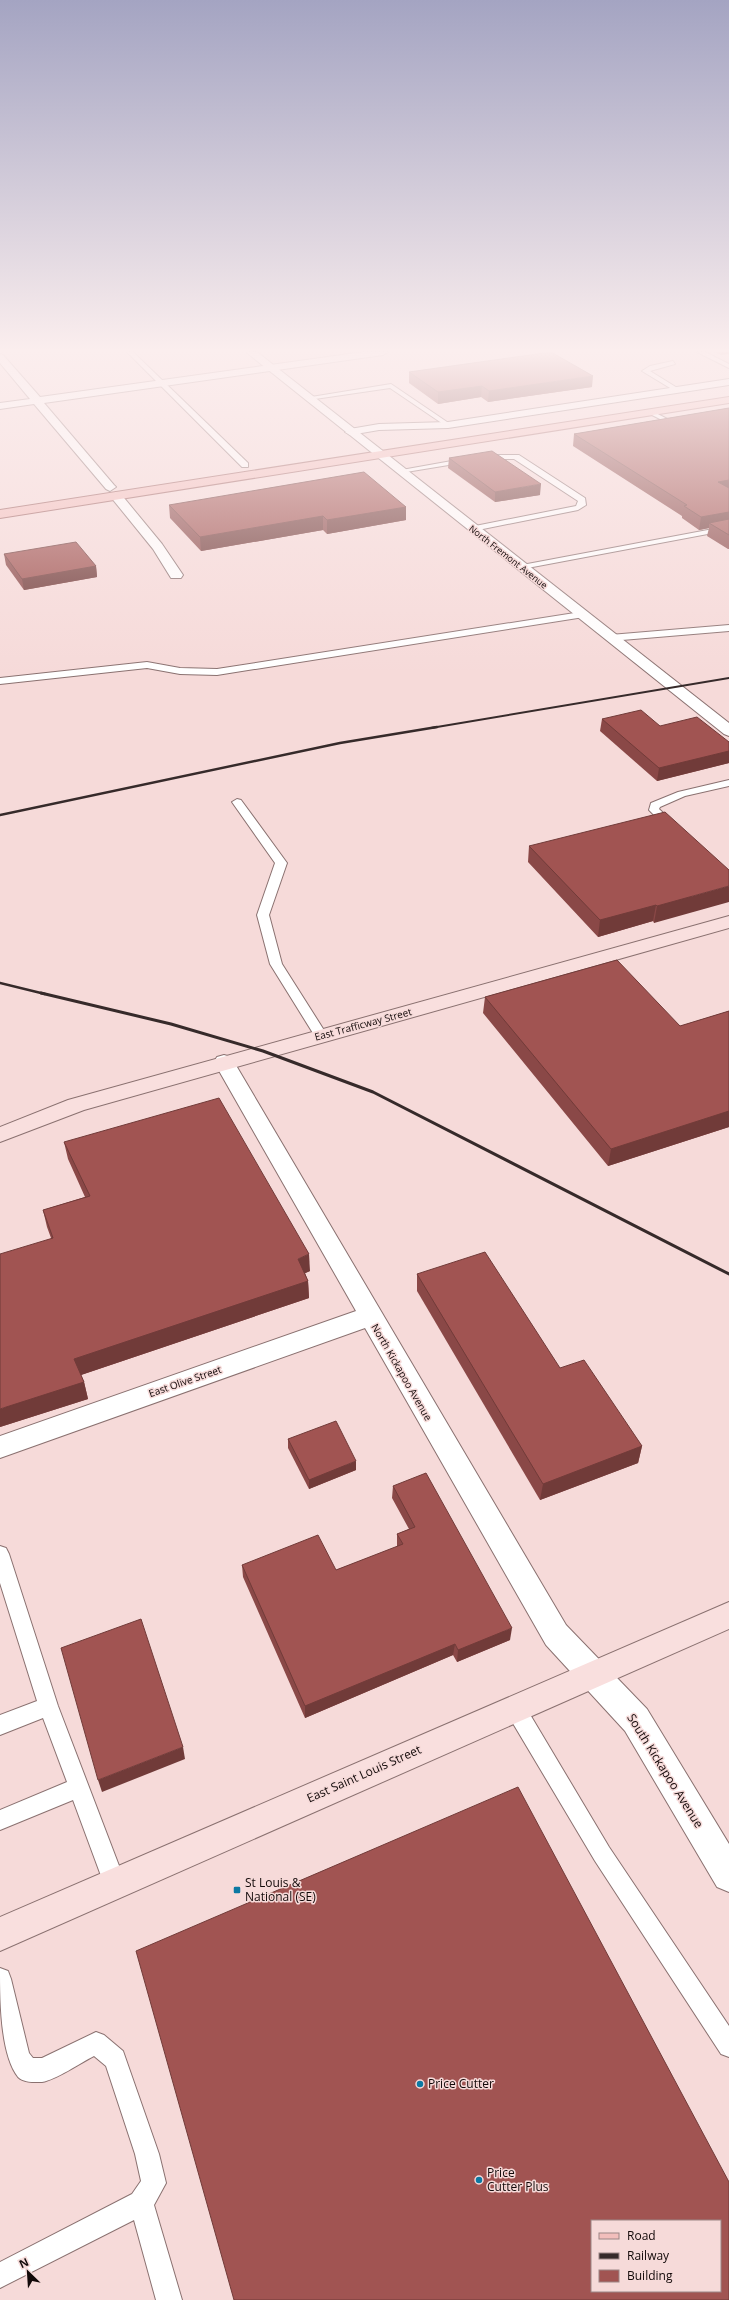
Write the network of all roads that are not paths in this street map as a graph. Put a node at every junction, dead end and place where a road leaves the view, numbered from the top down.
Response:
1 (87, 459) edge
2 (239, 459) edge
3 (293, 459) edge
4 (314, 459) edge
5 (385, 459) edge
6 (471, 459) edge
7 (520, 459) edge
8 (245, 465) junction
9 (400, 471) junction
10 (113, 491) junction
11 (0, 504) edge
12 (0, 514) edge
13 (729, 528) edge
14 (473, 530) junction
15 (522, 568) junction
16 (176, 575) dead end
17 (581, 615) junction
18 (729, 628) edge
19 (610, 638) junction
20 (0, 681) edge
21 (729, 731) edge
22 (729, 783) edge
23 (237, 802) dead end
24 (681, 836) edge
25 (729, 922) edge
26 (321, 1035) junction
27 (224, 1062) junction
28 (0, 1135) edge
29 (370, 1316) junction
30 (0, 1447) edge
31 (0, 1554) edge
32 (729, 1615) edge
33 (593, 1673) junction
34 (48, 1706) junction
35 (515, 1708) junction
36 (0, 1725) edge
37 (77, 1788) junction
38 (0, 1820) edge
39 (729, 1875) edge
40 (114, 1884) junction
41 (0, 1934) edge
42 (0, 1979) edge
43 (729, 2046) edge
44 (142, 2202) junction
45 (0, 2275) edge
46 (169, 2300) edge

1 - 10 street
2 - 8 lane
3 - 8 main road
4 - 10 main road
5 - 9 street, North Fremont Avenue
6 - 9 lane
7 - 14 lane
8 - 10 main road
9 - 14 street, North Fremont Avenue
10 - 11 main road
10 - 12 main road
10 - 16 street
13 - 15 lane
14 - 15 street, North Fremont Avenue
15 - 17 street, North Fremont Avenue
17 - 19 street, North Fremont Avenue
17 - 20 lane
18 - 19 lane
19 - 21 street, North Fremont Avenue
22 - 24 lane
23 - 26 lane
25 - 26 main road, East Trafficway Street
26 - 27 main road, East Trafficway Street
27 - 28 main road, East Trafficway Street
27 - 29 street, North Kickapoo Avenue
29 - 30 street, East Olive Street
29 - 33 street, North Kickapoo Avenue
31 - 34 lane
32 - 33 main road, East Saint Louis Street
33 - 35 main road, East Saint Louis Street
33 - 39 street, South Kickapoo Avenue
34 - 36 lane
34 - 37 lane
35 - 40 main road, East Saint Louis Street
35 - 43 lane
37 - 38 lane
37 - 40 lane
40 - 41 main road, East Saint Louis Street
42 - 44 lane
44 - 45 lane
44 - 46 lane

